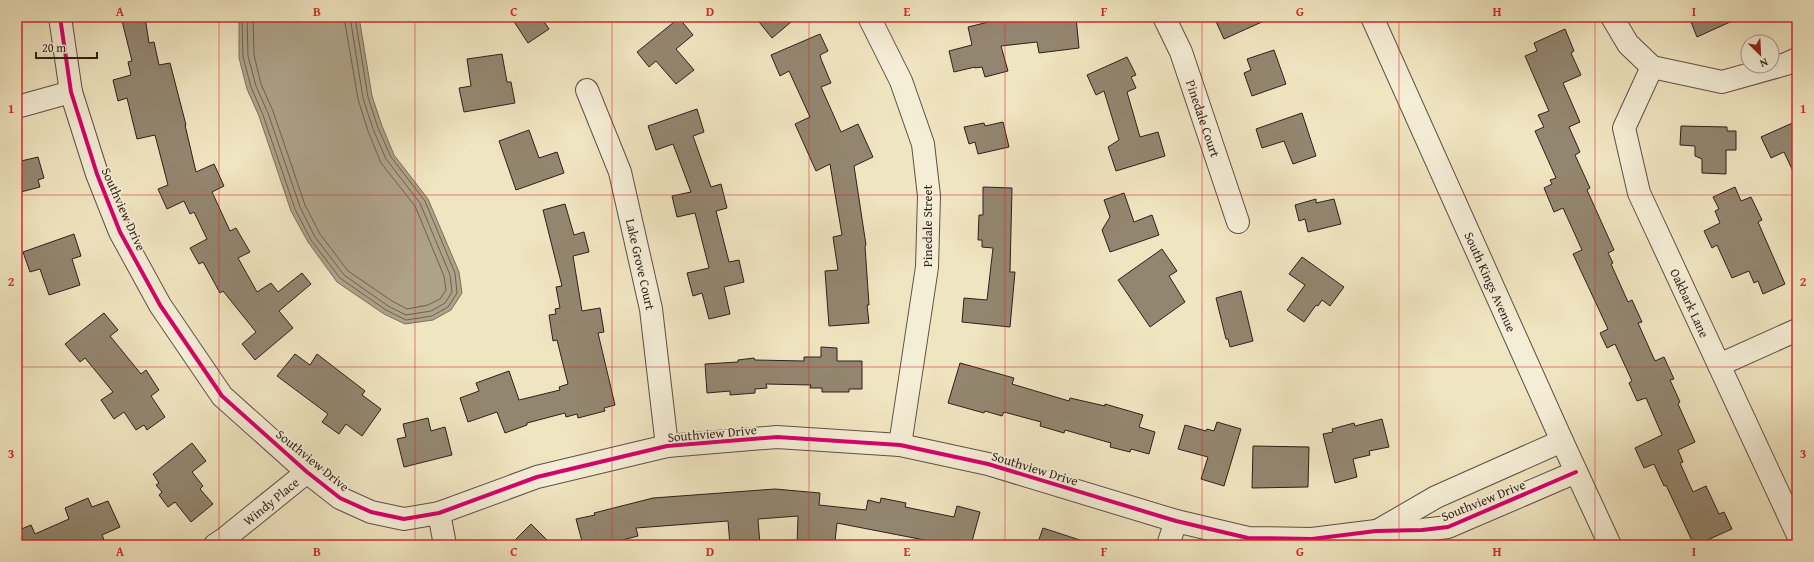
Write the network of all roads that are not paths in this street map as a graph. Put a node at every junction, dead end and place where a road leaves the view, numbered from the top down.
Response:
1 (60, 17) edge
2 (870, 17) edge
3 (1164, 17) edge
4 (1372, 17) edge
5 (1612, 17) edge
6 (1797, 59) edge
7 (1652, 67) junction
8 (587, 90) dead end
9 (71, 92) junction
10 (17, 107) edge
11 (1238, 222) dead end
12 (1797, 330) edge
13 (1719, 365) junction
14 (1562, 440) junction
15 (900, 445) junction
16 (667, 446) junction
17 (307, 472) junction
18 (1576, 472) junction
19 (439, 513) junction
20 (1176, 521) junction
21 (1376, 532) junction
22 (1797, 533) edge
23 (215, 545) edge
24 (445, 545) edge
25 (1168, 545) edge
26 (1610, 545) edge

1 - 9 street, Southview Drive
2 - 15 street, Pinedale Street
3 - 11 street, Pinedale Court
4 - 14 street, South Kings Avenue
5 - 7 street
6 - 7 street
7 - 13 street, Oakbark Lane
8 - 16 street, Lake Grove Court
9 - 10 street
9 - 17 street, Southview Drive
12 - 13 street
13 - 22 street, Oakbark Lane
14 - 18 street, South Kings Avenue
14 - 21 street, Southview Drive
15 - 16 street, Southview Drive
15 - 20 street, Southview Drive
16 - 19 street, Southview Drive
17 - 19 street, Southview Drive
17 - 23 street, Windy Place
18 - 21 street, Southview Drive
18 - 26 street, South Kings Avenue
19 - 24 street
20 - 21 street, Southview Drive
20 - 25 street

